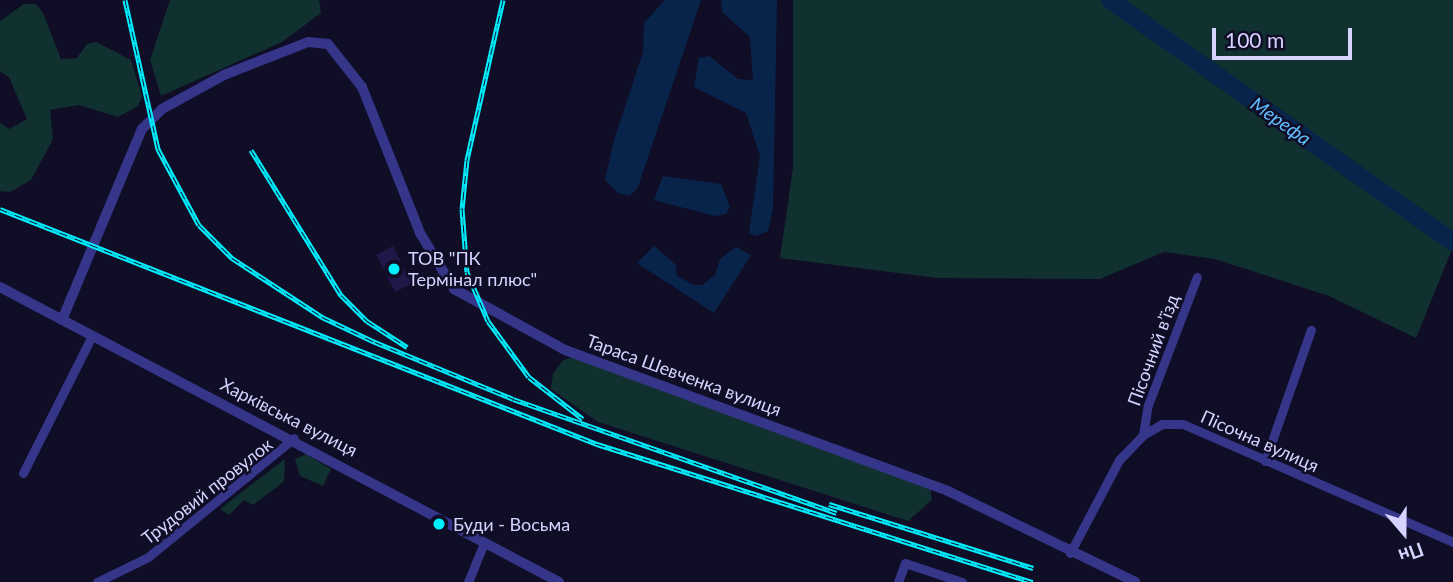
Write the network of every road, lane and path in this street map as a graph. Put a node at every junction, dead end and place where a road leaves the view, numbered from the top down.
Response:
1 (1197, 277) dead end
2 (0, 287) edge
3 (62, 320) junction
4 (1311, 330) dead end
5 (92, 336) junction
6 (1143, 435) junction
7 (294, 438) junction
8 (1265, 461) junction
9 (23, 473) dead end
10 (1453, 542) edge
11 (484, 543) junction
12 (1070, 553) junction
13 (97, 582) edge
14 (468, 582) edge
15 (559, 582) edge
16 (898, 582) edge
17 (962, 582) edge
18 (1135, 582) edge

1 - 6 street, Пісочний в’їзд
2 - 3 street, Харківська вулиця
3 - 5 street, Харківська вулиця
3 - 12 street, Тараса Шевченка вулиця
4 - 8 street
5 - 7 street, Харківська вулиця
5 - 9 street
6 - 8 street, Пісочна вулиця
6 - 12 street, Пісочна вулиця
7 - 11 street, Харківська вулиця
7 - 13 street, Трудовий провулок
8 - 10 street, Пісочна вулиця
11 - 14 street
11 - 15 street, Харківська вулиця
12 - 18 street, Тараса Шевченка вулиця
16 - 17 street

